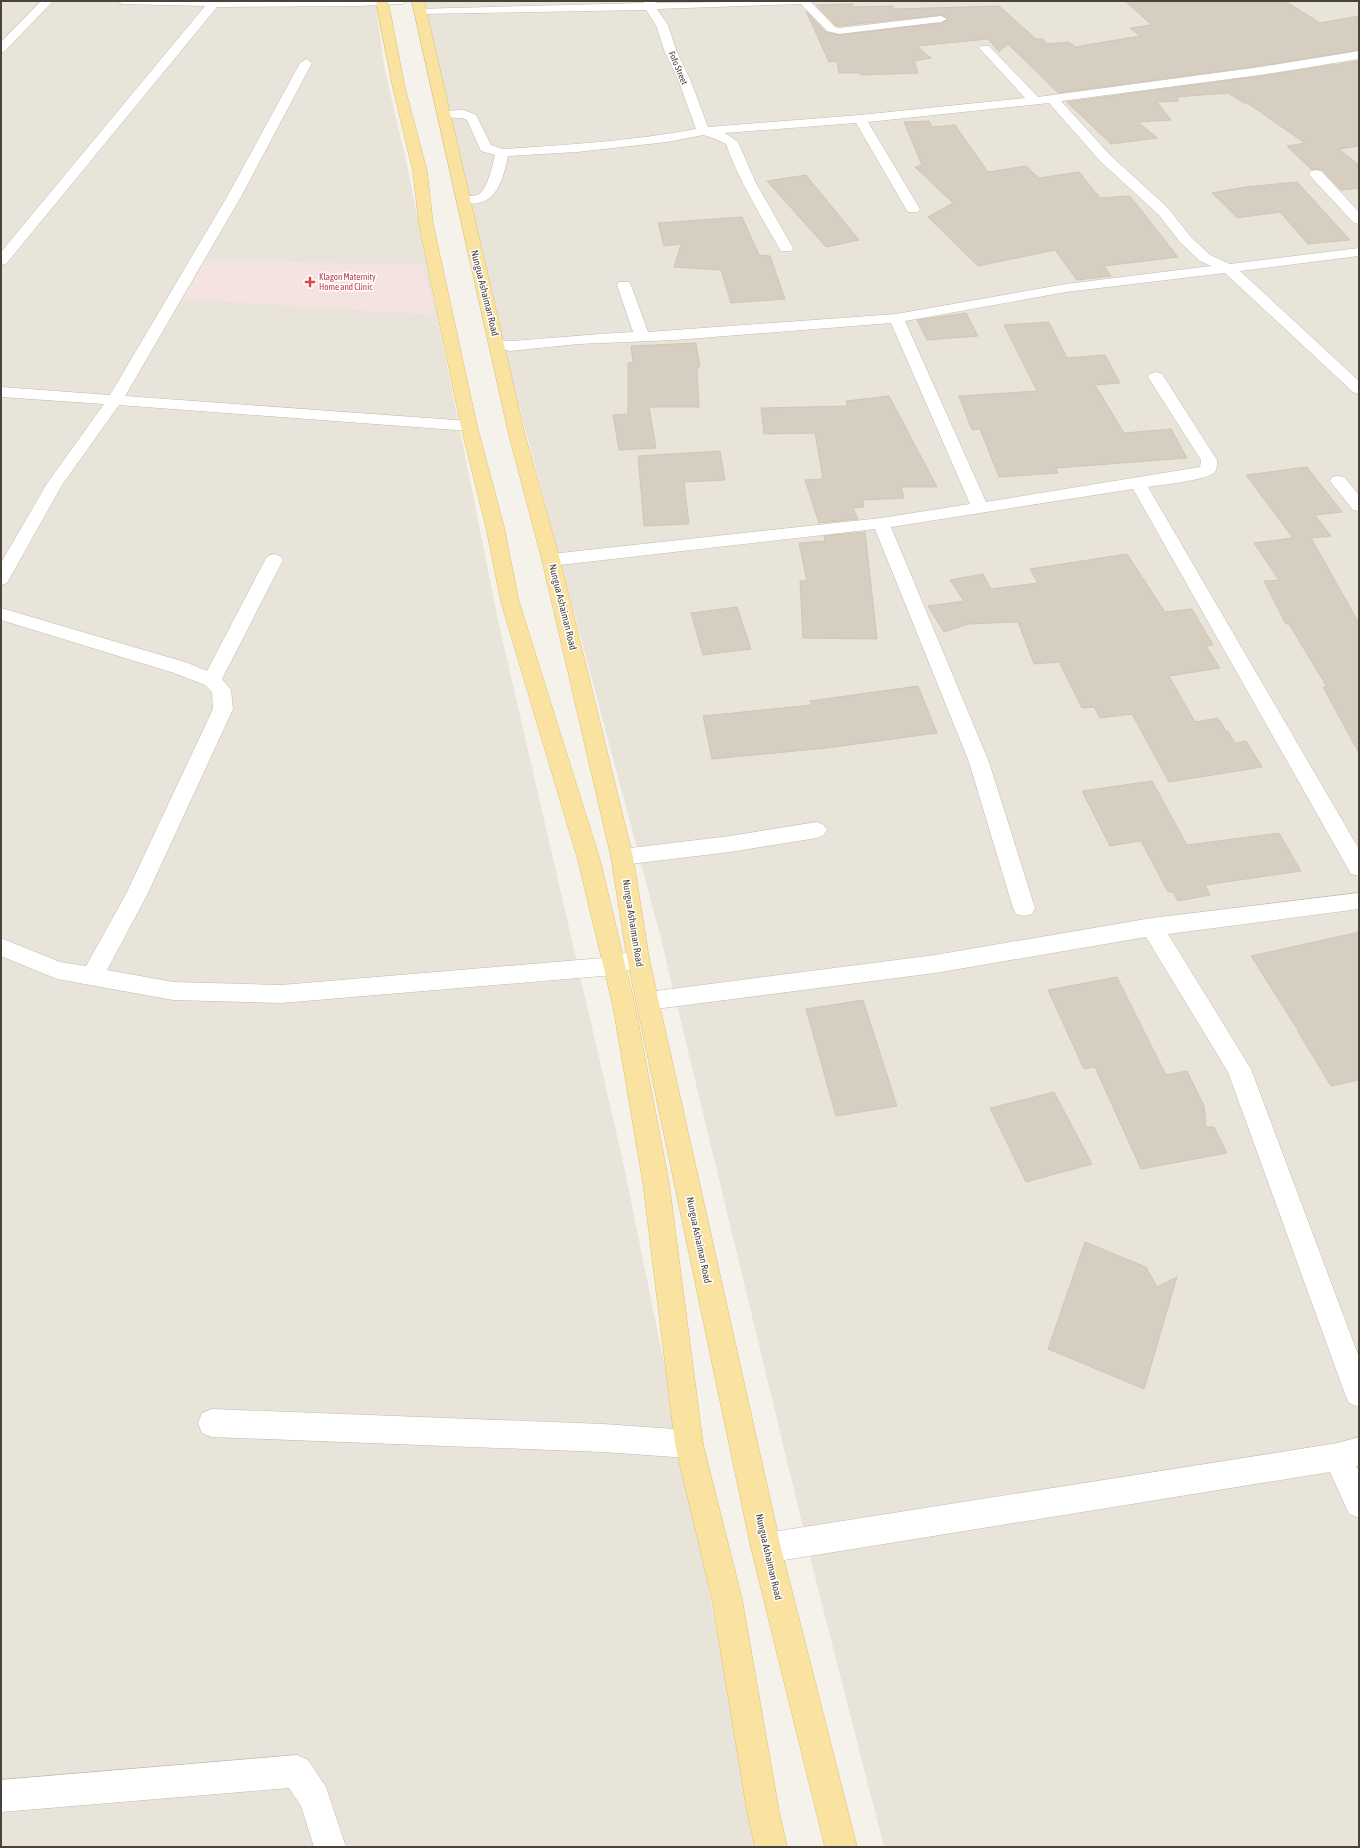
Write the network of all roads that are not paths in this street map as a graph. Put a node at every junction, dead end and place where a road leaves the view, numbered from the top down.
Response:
1 (47, 1) edge
2 (122, 1) edge
3 (801, 1) edge
4 (804, 1) edge
5 (241, 2) edge
6 (757, 2) edge
7 (214, 3) junction
8 (401, 3) edge
9 (650, 4) edge
10 (941, 19) dead end
11 (985, 48) dead end
12 (1, 49) edge
13 (1359, 55) edge
14 (306, 63) dead end
15 (1052, 99) junction
16 (1034, 100) junction
17 (444, 114) junction
18 (860, 119) junction
19 (702, 132) junction
20 (502, 153) junction
21 (1316, 174) dead end
22 (463, 199) junction
23 (913, 209) dead end
24 (1359, 220) edge
25 (786, 248) dead end
26 (1359, 252) edge
27 (1, 261) edge
28 (1228, 268) junction
29 (624, 285) dead end
30 (896, 318) junction
31 (642, 336) junction
32 (497, 343) junction
33 (1156, 377) dead end
34 (1359, 389) edge
35 (1, 392) edge
36 (114, 401) junction
37 (469, 426) junction
38 (1338, 481) dead end
39 (1138, 483) junction
40 (1359, 506) edge
41 (980, 508) junction
42 (881, 523) junction
43 (274, 560) dead end
44 (552, 560) junction
45 (1, 579) edge
46 (1, 614) edge
47 (212, 680) junction
48 (817, 830) dead end
49 (622, 857) junction
50 (1359, 868) edge
51 (1359, 901) edge
52 (1024, 908) dead end
53 (1152, 927) junction
54 (1, 947) edge
55 (638, 958) junction
56 (614, 966) junction
57 (92, 976) junction
58 (648, 1001) junction
59 (1359, 1394) edge
60 (212, 1423) dead end
61 (689, 1444) junction
62 (1348, 1454) edge
63 (1359, 1504) edge
64 (766, 1548) junction
65 (1, 1796) edge
66 (330, 1847) edge
67 (771, 1847) edge
68 (841, 1847) edge

1 - 12 street
2 - 7 street
3 - 6 street
4 - 10 street
5 - 7 street
5 - 8 street
6 - 9 street
7 - 27 street
8 - 9 street
8 - 17 main road, Nungua Ashaiman Road
8 - 37 main road
9 - 19 street, Fofo Street
11 - 16 street
13 - 15 street
14 - 36 street
15 - 16 street
15 - 28 street
16 - 18 street
17 - 20 street
17 - 22 main road, Nungua Ashaiman Road
18 - 19 street
18 - 23 street
19 - 20 street
19 - 25 street
20 - 22 street
21 - 24 street
22 - 32 main road, Nungua Ashaiman Road
26 - 28 street
28 - 30 street
28 - 34 street
29 - 31 street
30 - 31 street
30 - 41 street
31 - 32 street
32 - 44 main road, Nungua Ashaiman Road
33 - 39 street
35 - 36 street
36 - 37 street
36 - 45 street
37 - 56 main road
38 - 40 street
39 - 41 street
39 - 50 street
41 - 42 street
42 - 44 street
42 - 52 street
43 - 47 street
44 - 49 main road, Nungua Ashaiman Road
46 - 47 street
47 - 57 street
48 - 49 street
49 - 55 main road, Nungua Ashaiman Road
51 - 53 street
53 - 58 street
53 - 59 street
54 - 57 street
55 - 56 street
55 - 58 main road, Nungua Ashaiman Road
56 - 57 street
56 - 61 main road
58 - 64 main road, Nungua Ashaiman Road
60 - 61 street
61 - 67 main road
62 - 63 street
62 - 64 street
64 - 68 main road, Nungua Ashaiman Road
65 - 66 street

